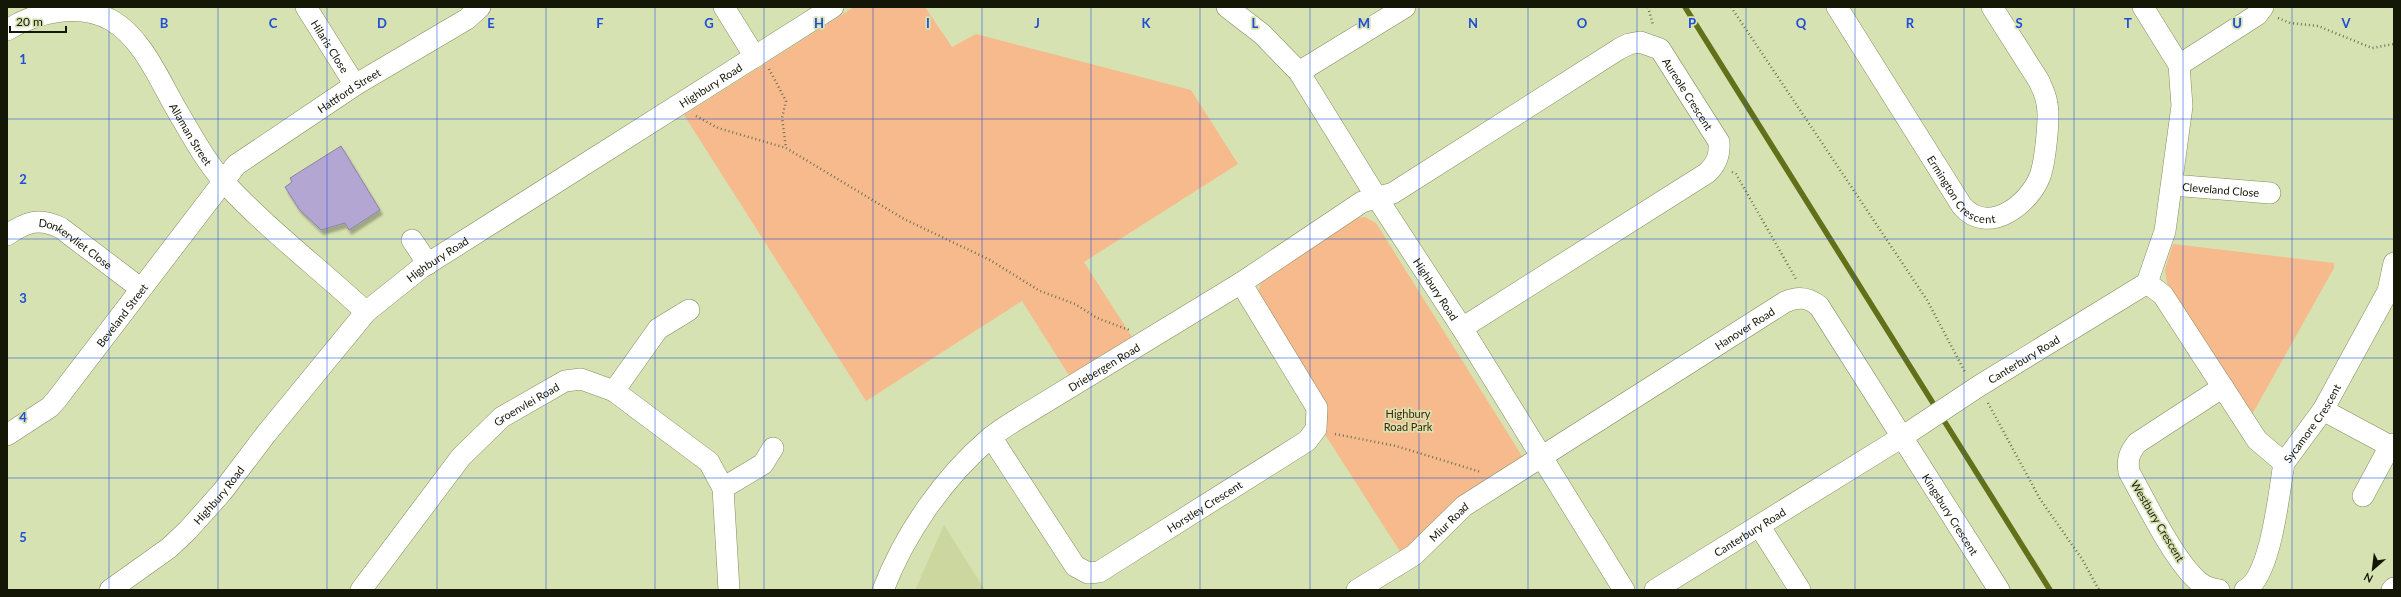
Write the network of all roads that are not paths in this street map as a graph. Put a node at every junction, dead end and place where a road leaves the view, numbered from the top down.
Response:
1 (306, 7) edge
2 (480, 7) edge
3 (724, 7) edge
4 (834, 7) edge
5 (1227, 7) edge
6 (1405, 7) edge
7 (1837, 7) edge
8 (1992, 7) edge
9 (2143, 7) edge
10 (91, 10) edge
11 (2260, 11) edge
12 (7, 30) edge
13 (758, 55) junction
14 (2179, 65) junction
15 (1299, 72) junction
16 (355, 85) junction
17 (223, 180) junction
18 (2172, 184) junction
19 (2270, 193) dead end
20 (1376, 198) junction
21 (7, 235) edge
22 (412, 240) dead end
23 (2394, 263) edge
24 (428, 264) junction
25 (1241, 283) junction
26 (2147, 284) junction
27 (140, 288) junction
28 (689, 310) dead end
29 (366, 312) junction
30 (1462, 328) junction
31 (2223, 387) junction
32 (614, 391) junction
33 (2323, 410) junction
34 (7, 435) edge
35 (991, 437) junction
36 (1902, 437) junction
37 (2392, 445) edge
38 (773, 448) dead end
39 (1541, 456) junction
40 (2284, 464) junction
41 (723, 488) junction
42 (2363, 496) dead end
43 (1760, 527) junction
44 (2394, 588) edge
45 (110, 590) edge
46 (361, 590) edge
47 (729, 590) edge
48 (883, 590) edge
49 (1358, 590) edge
50 (1624, 590) edge
51 (1655, 590) edge
52 (1800, 590) edge
53 (1999, 590) edge
54 (2219, 590) edge
55 (2245, 590) edge
56 (2392, 590) edge

1 - 16 street, Hilaris Close
2 - 16 street, Hattford Street
3 - 13 street
4 - 13 street, Highbury Road
5 - 15 street, Highbury Road
6 - 15 street
7 - 8 street, Ermington Crescent
9 - 14 street
10 - 12 street, Allaman Street
10 - 17 street, Allaman Street
11 - 14 street
13 - 24 street, Highbury Road
14 - 18 street
15 - 20 street, Highbury Road
16 - 17 street, Hattford Street
17 - 27 street, Beveland Street
17 - 29 street, Allaman Street
18 - 19 street, Cleveland Close
18 - 26 street
20 - 25 street, Driebergen Road
20 - 30 street, Highbury Road
20 - 30 street, Aureole Crescent
21 - 27 street, Donkervliet Close
22 - 24 street
23 - 33 street, Sycamore Crescent
24 - 29 street, Highbury Road
25 - 35 street, Driebergen Road
25 - 35 street, Horstley Crescent
26 - 31 street, Sycamore Crescent
26 - 36 street, Canterbury Road
27 - 34 street, Beveland Street
28 - 32 street
29 - 45 street, Highbury Road
30 - 39 street, Highbury Road
31 - 40 street, Sycamore Crescent
31 - 54 street, Westbury Crescent
32 - 41 street, Groenvlei Road
32 - 46 street, Groenvlei Road
33 - 37 street
33 - 40 street, Sycamore Crescent
35 - 48 street, Driebergen Road
36 - 39 street, Hanover Road
36 - 43 street, Canterbury Road
36 - 53 street, Kingsbury Crescent
37 - 42 street
38 - 41 street
39 - 49 street, Miur Road
39 - 50 street, Highbury Road
40 - 55 street
41 - 47 street, Groenvlei Road
43 - 51 street, Canterbury Road
43 - 52 street
44 - 56 street

